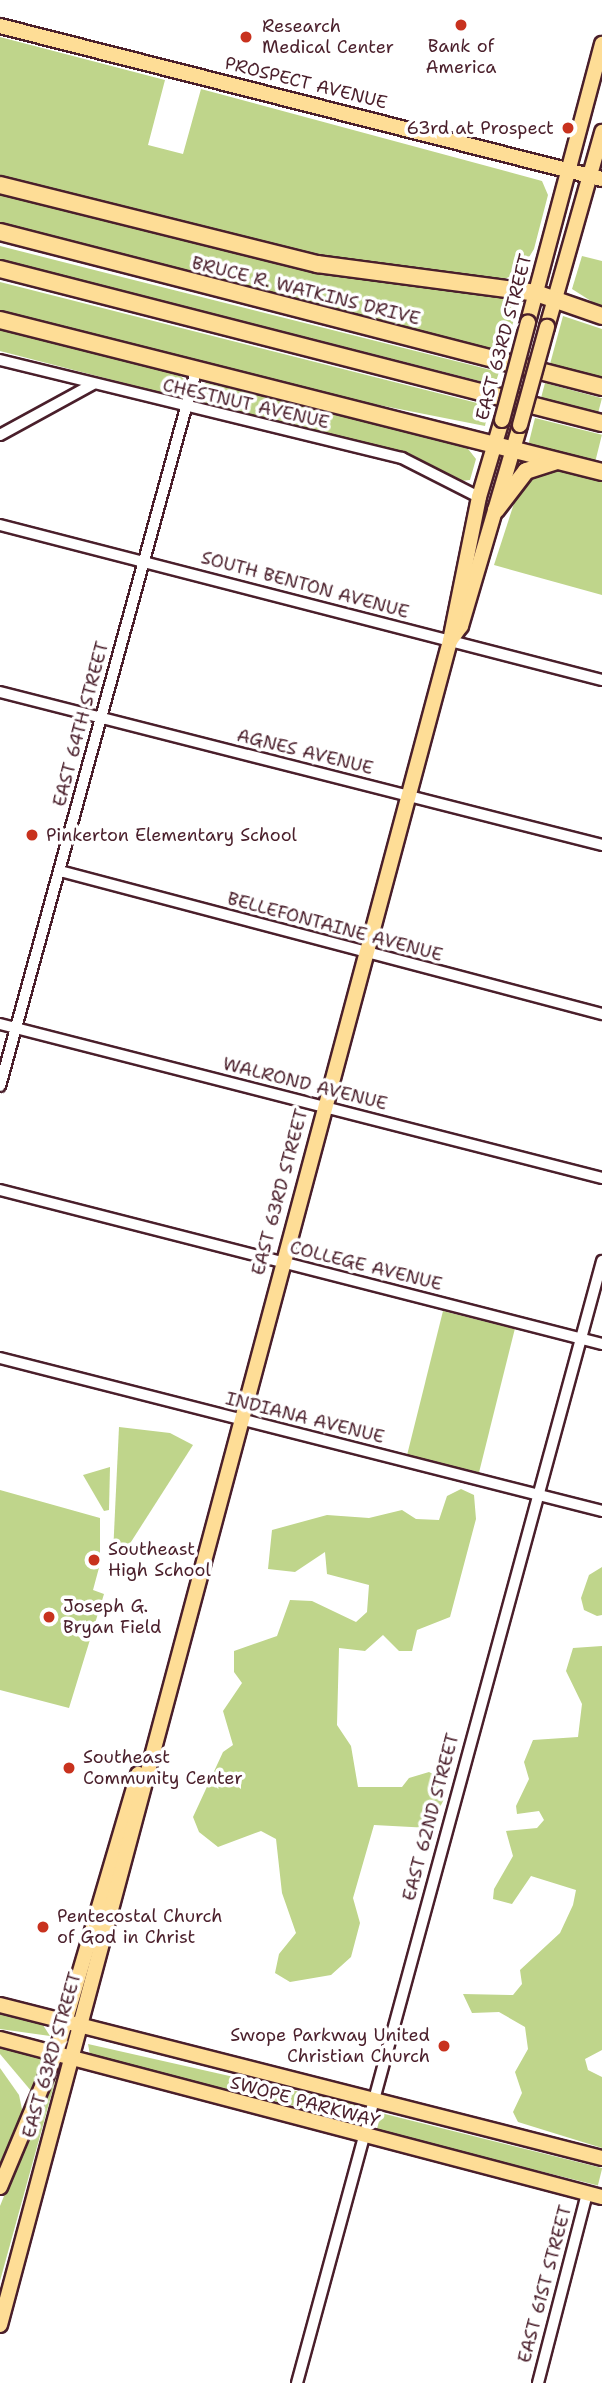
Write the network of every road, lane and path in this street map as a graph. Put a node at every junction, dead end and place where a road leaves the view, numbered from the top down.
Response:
1 (0, 26) edge
2 (602, 44) edge
3 (602, 132) edge
4 (567, 170) junction
5 (595, 177) edge
6 (0, 185) edge
7 (0, 232) edge
8 (0, 269) edge
9 (536, 293) junction
10 (555, 300) junction
11 (602, 316) edge
12 (0, 320) edge
13 (0, 360) edge
14 (196, 371) junction
15 (93, 384) junction
16 (602, 387) edge
17 (184, 407) junction
18 (602, 424) edge
19 (0, 435) edge
20 (495, 442) junction
21 (514, 449) junction
22 (558, 461) junction
23 (602, 472) edge
24 (479, 497) junction
25 (496, 510) junction
26 (0, 525) edge
27 (142, 561) junction
28 (450, 641) junction
29 (602, 680) edge
30 (0, 692) edge
31 (102, 717) junction
32 (408, 796) junction
33 (602, 845) edge
34 (60, 871) junction
35 (365, 954) junction
36 (602, 1014) edge
37 (0, 1024) edge
38 (17, 1028) junction
39 (0, 1086) edge
40 (323, 1107) junction
41 (602, 1178) edge
42 (0, 1190) edge
43 (602, 1261) edge
44 (281, 1262) junction
45 (581, 1338) junction
46 (602, 1344) edge
47 (0, 1358) edge
48 (239, 1419) junction
49 (538, 1495) junction
50 (602, 1511) edge
51 (148, 1754) junction
52 (0, 2005) edge
53 (66, 2022) junction
54 (81, 2025) junction
55 (0, 2039) edge
56 (56, 2053) junction
57 (72, 2058) junction
58 (372, 2099) junction
59 (362, 2137) junction
60 (602, 2158) edge
61 (0, 2187) edge
62 (587, 2193) junction
63 (602, 2197) edge
64 (0, 2325) edge
65 (297, 2383) edge
66 (538, 2383) edge

1 - 4 main road, PROSPECT AVENUE
2 - 4 main road, EAST 63RD STREET
3 - 5 main road, EAST 63RD STREET
4 - 5 main road, PROSPECT AVENUE
4 - 9 main road, EAST 63RD STREET
5 - 10 main road, EAST 63RD STREET
6 - 9 highway
7 - 16 highway, BRUCE R. WATKINS DRIVE
8 - 18 highway
9 - 10 highway
9 - 20 main road, EAST 63RD STREET, bridge
10 - 11 highway
10 - 21 main road, EAST 63RD STREET, bridge
12 - 14 highway
13 - 15 street, CHESTNUT AVENUE
14 - 17 street, EAST 64TH STREET
14 - 20 highway
15 - 17 street, CHESTNUT AVENUE
15 - 19 street
17 - 24 street, CHESTNUT AVENUE
17 - 27 street, EAST 64TH STREET
20 - 21 highway
20 - 24 main road, EAST 63RD STREET
21 - 22 highway
21 - 25 main road, EAST 63RD STREET
22 - 23 highway
22 - 25 highway
24 - 28 main road, EAST 63RD STREET
25 - 28 main road, EAST 63RD STREET
26 - 27 street, SOUTH BENTON AVENUE
27 - 28 street, SOUTH BENTON AVENUE
27 - 31 street, EAST 64TH STREET
28 - 29 street, SOUTH BENTON AVENUE
28 - 32 main road, EAST 63RD STREET
30 - 31 street, AGNES AVENUE
31 - 32 street, AGNES AVENUE
31 - 34 street, EAST 64TH STREET
32 - 33 street, AGNES AVENUE
32 - 35 main road, EAST 63RD STREET
34 - 35 street, BELLEFONTAINE AVENUE
34 - 38 street, EAST 64TH STREET
35 - 36 street, BELLEFONTAINE AVENUE
35 - 40 main road, EAST 63RD STREET
37 - 38 street, WALROND AVENUE
38 - 39 street, EAST 64TH STREET
38 - 40 street, WALROND AVENUE
40 - 41 street, WALROND AVENUE
40 - 44 main road, EAST 63RD STREET
42 - 44 street, COLLEGE AVENUE
43 - 45 street, EAST 62ND STREET
44 - 45 street, COLLEGE AVENUE
44 - 48 main road, EAST 63RD STREET
45 - 46 street, COLLEGE AVENUE
45 - 49 street, EAST 62ND STREET
47 - 48 street, INDIANA AVENUE
48 - 49 street, INDIANA AVENUE
48 - 51 main road, EAST 63RD STREET
49 - 50 street, INDIANA AVENUE
49 - 58 street, EAST 62ND STREET
51 - 53 main road, EAST 63RD STREET
51 - 54 main road, EAST 63RD STREET
52 - 53 main road, SWOPE PARKWAY
53 - 54 main road, SWOPE PARKWAY
53 - 56 main road, EAST 63RD STREET
54 - 57 main road, EAST 63RD STREET
54 - 58 main road, SWOPE PARKWAY
55 - 56 main road, SWOPE PARKWAY
56 - 57 main road, SWOPE PARKWAY
56 - 61 main road, EAST 63RD STREET
57 - 59 main road, SWOPE PARKWAY
57 - 64 main road, EAST 63RD STREET
58 - 59 street, EAST 62ND STREET
58 - 60 main road, SWOPE PARKWAY
59 - 62 main road, SWOPE PARKWAY
59 - 65 street, EAST 62ND STREET
62 - 63 main road, SWOPE PARKWAY
62 - 66 street, EAST 61ST STREET

